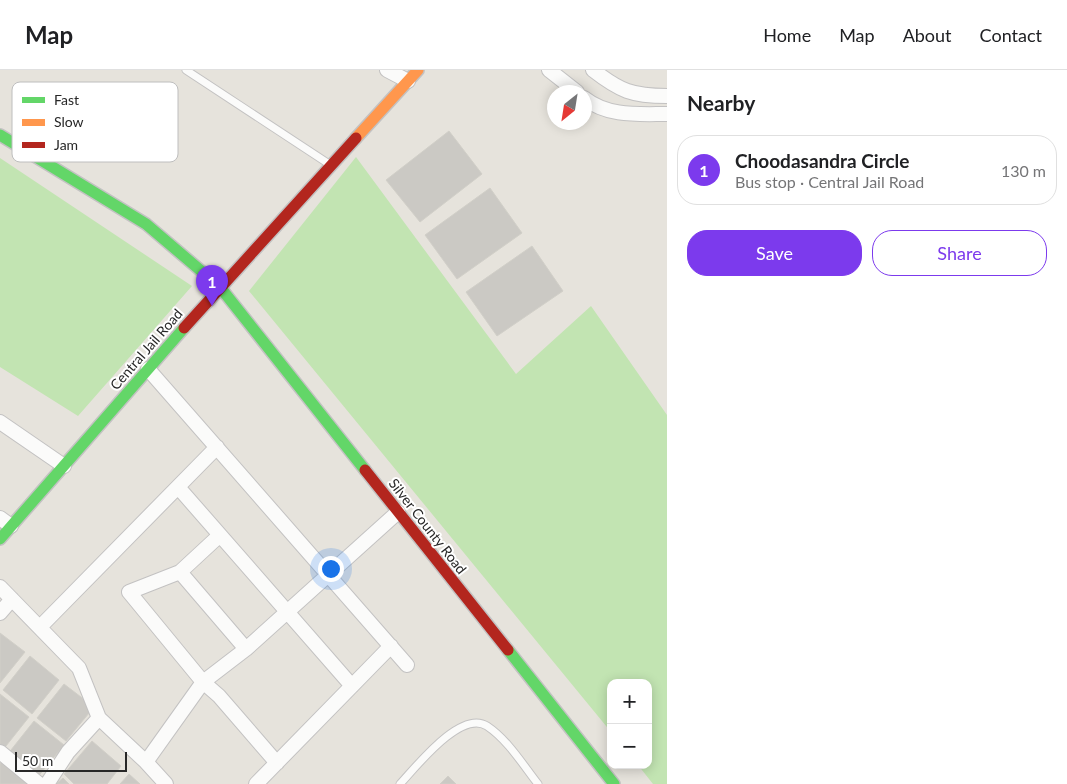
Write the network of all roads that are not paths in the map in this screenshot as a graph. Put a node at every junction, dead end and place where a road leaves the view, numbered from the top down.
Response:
1 (186, 70) edge
2 (387, 70) edge
3 (418, 70) edge
4 (549, 70) edge
5 (593, 70) edge
6 (408, 81) junction
7 (568, 85) edge
8 (615, 87) junction
9 (667, 96) edge
10 (592, 104) edge
11 (606, 109) junction
12 (667, 114) edge
13 (0, 135) edge
14 (12, 142) edge
15 (44, 162) edge
16 (331, 165) junction
17 (220, 287) junction
18 (148, 369) junction
19 (0, 422) edge
20 (216, 447) junction
21 (64, 466) junction
22 (178, 486) junction
23 (398, 512) junction
24 (5, 522) edge
25 (220, 535) junction
26 (0, 538) edge
27 (180, 572) junction
28 (328, 575) junction
29 (0, 587) edge
30 (12, 599) junction
31 (288, 612) junction
32 (0, 613) edge
33 (41, 626) junction
34 (391, 646) junction
35 (246, 649) junction
36 (407, 665) dead end
37 (203, 682) junction
38 (352, 686) junction
39 (99, 718) junction
40 (0, 752) edge
41 (146, 762) junction
42 (277, 763) junction
43 (39, 784) edge
44 (47, 784) edge
45 (166, 784) edge
46 (256, 784) edge
47 (400, 784) edge
48 (538, 784) edge
49 (614, 784) edge

1 - 16 lane
2 - 6 street
3 - 6 street, Central Jail Road
4 - 7 street
5 - 8 street
6 - 16 street, Central Jail Road
8 - 9 street
8 - 11 street
10 - 11 street
11 - 12 street
13 - 14 street, Silver County Road
15 - 17 street, Silver County Road
16 - 17 street, Central Jail Road
17 - 18 street, Central Jail Road
17 - 23 street, Silver County Road
18 - 20 street
18 - 21 street, Central Jail Road
19 - 21 street
20 - 22 street
20 - 28 street
21 - 24 street, Central Jail Road
22 - 25 street
22 - 33 street
23 - 28 street
23 - 49 street, Silver County Road
24 - 26 street, Central Jail Road
25 - 27 street
25 - 31 street
27 - 35 street
27 - 37 street
28 - 31 street
28 - 34 street
29 - 30 street
30 - 32 street
30 - 33 street
31 - 35 street
31 - 38 street
33 - 39 street
34 - 36 street
34 - 38 street
35 - 37 street
37 - 41 street
37 - 42 street
38 - 42 street
39 - 41 street
39 - 44 street
40 - 43 street
41 - 45 street
42 - 46 street
47 - 48 lane

